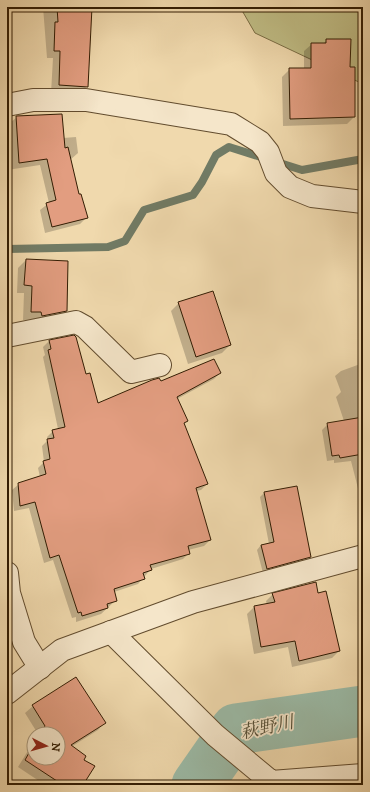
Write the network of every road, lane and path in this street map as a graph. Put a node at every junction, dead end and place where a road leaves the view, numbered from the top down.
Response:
1 (7, 105) edge
2 (363, 202) edge
3 (7, 336) edge
4 (160, 365) dead end
5 (363, 556) edge
6 (7, 573) edge
7 (111, 632) junction
8 (40, 668) junction
9 (7, 693) edge
10 (363, 775) edge
11 (267, 779) edge

1 - 2 street
3 - 4 street
5 - 7 street
6 - 8 street
7 - 8 street
7 - 11 street
8 - 9 street
10 - 11 street

